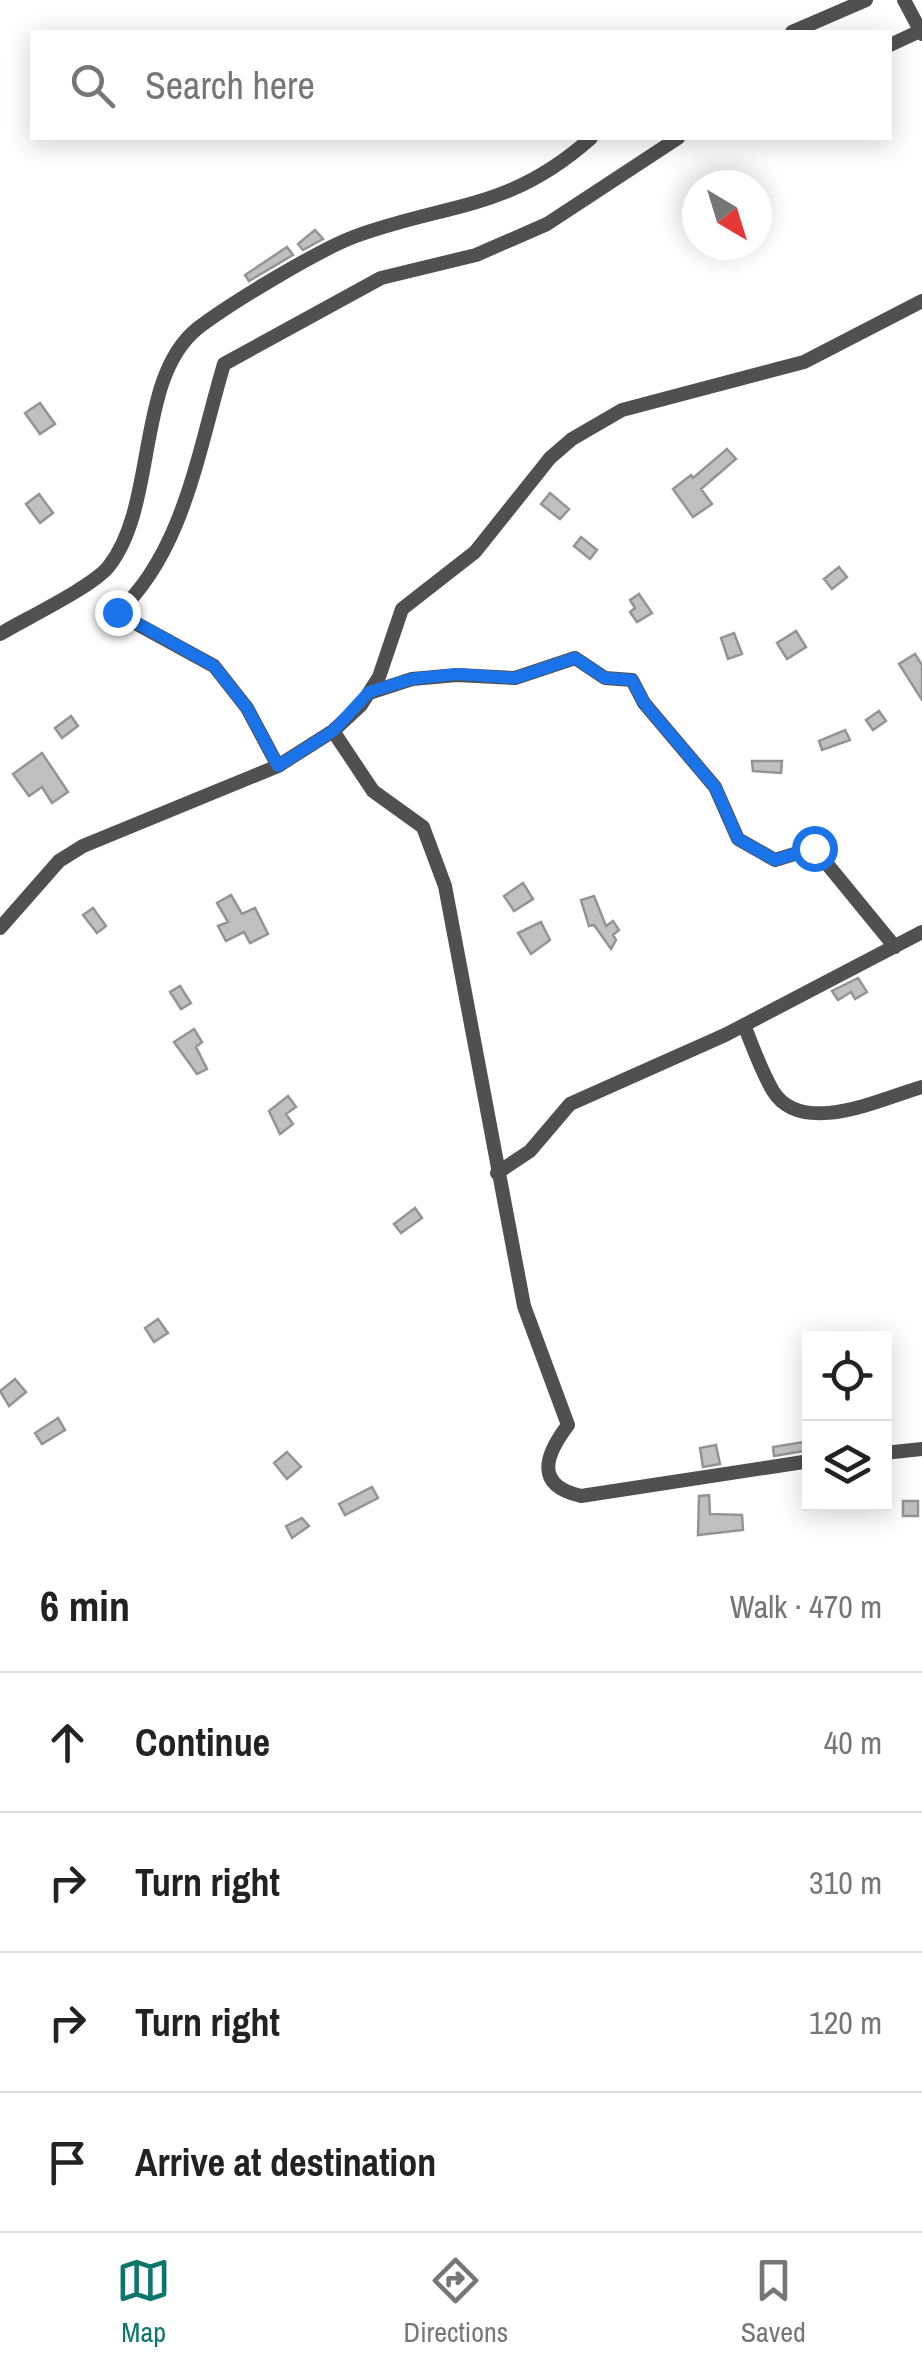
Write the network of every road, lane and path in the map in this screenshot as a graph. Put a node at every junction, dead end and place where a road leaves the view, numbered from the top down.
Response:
1 (866, 0) edge
2 (904, 0) edge
3 (797, 30) edge
4 (921, 32) edge
5 (892, 44) edge
6 (588, 140) edge
7 (675, 140) edge
8 (922, 300) edge
9 (3, 628) edge
10 (369, 692) junction
11 (333, 731) junction
12 (278, 766) junction
13 (0, 928) edge
14 (922, 932) edge
15 (894, 947) junction
16 (744, 1026) junction
17 (922, 1086) edge
18 (497, 1173) junction
19 (922, 1449) edge
20 (892, 1452) edge
21 (802, 1462) edge

1 - 3 street
2 - 4 street
4 - 5 street
6 - 9 street
7 - 12 street
8 - 10 street
10 - 11 street
10 - 15 street
11 - 12 street
11 - 18 street
12 - 13 street
14 - 15 street
15 - 16 street
16 - 17 street
16 - 18 street
18 - 21 street
19 - 20 street

